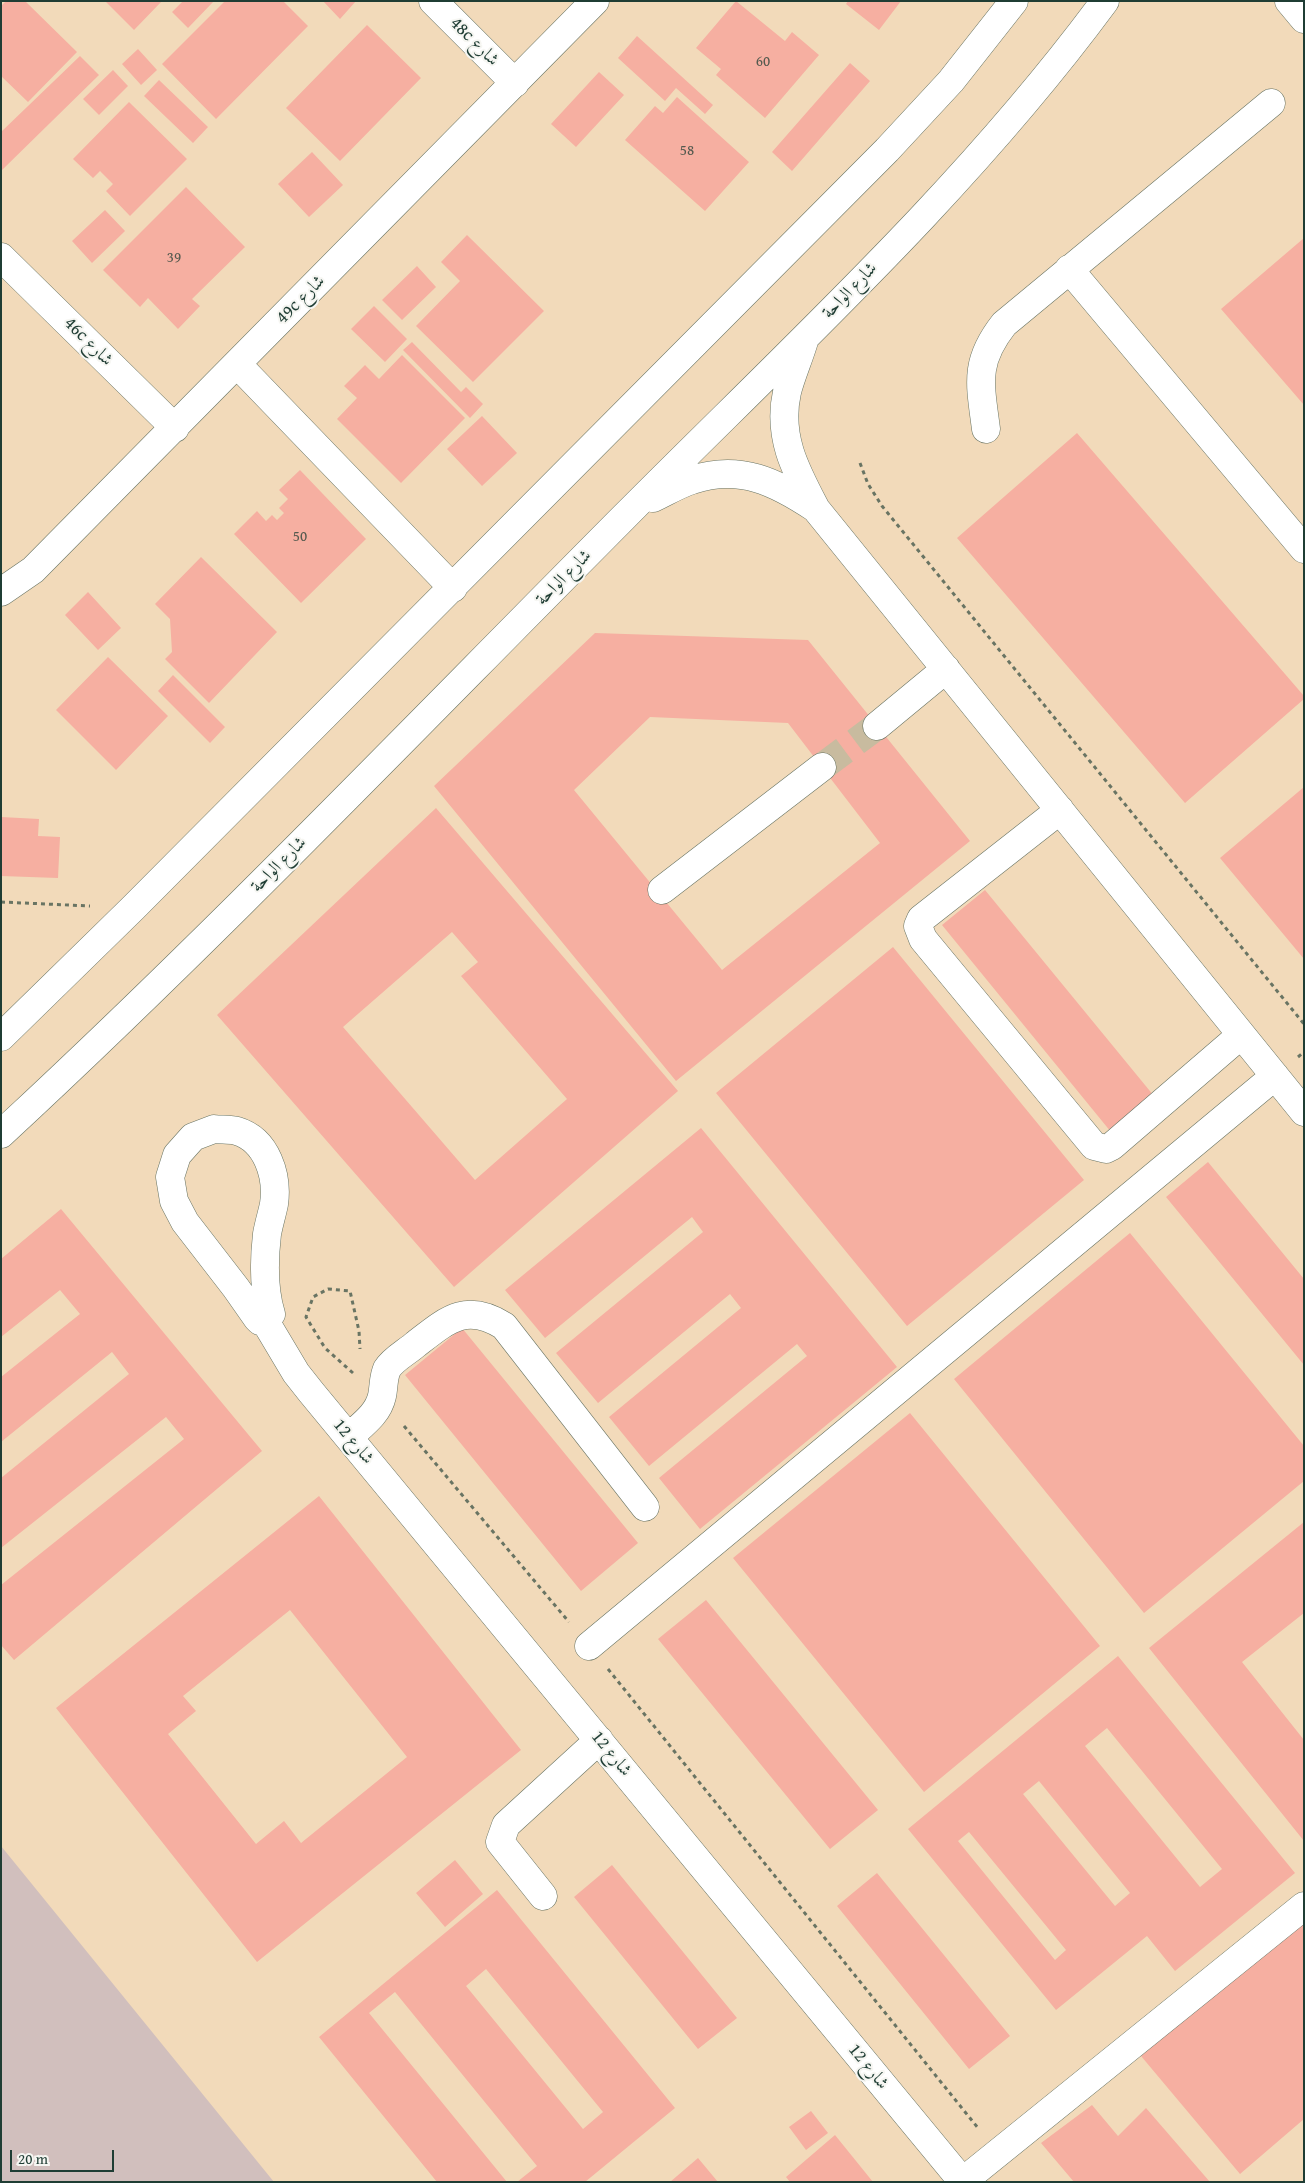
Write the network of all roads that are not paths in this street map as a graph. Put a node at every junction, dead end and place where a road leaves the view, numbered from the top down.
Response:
1 (433, 1) edge
2 (596, 1) edge
3 (1014, 1) edge
4 (1105, 1) edge
5 (1289, 1) edge
6 (1304, 19) edge
7 (515, 83) junction
8 (1271, 103) dead end
9 (1, 257) edge
10 (1069, 269) junction
11 (805, 338) junction
12 (237, 364) junction
13 (174, 428) junction
14 (986, 429) dead end
15 (635, 506) junction
16 (816, 509) junction
17 (1304, 549) edge
18 (452, 588) junction
19 (1, 592) edge
20 (946, 669) junction
21 (877, 726) tunnel mouth
22 (822, 767) tunnel mouth
23 (1060, 810) junction
24 (662, 890) dead end
25 (1241, 1034) junction
26 (1, 1037) edge
27 (1275, 1076) junction
28 (1304, 1112) edge
29 (1, 1134) edge
30 (266, 1321) junction
31 (349, 1437) junction
32 (645, 1507) dead end
33 (589, 1646) road end
34 (599, 1740) junction
35 (543, 1896) dead end
36 (1304, 1906) edge
37 (963, 2182) edge

1 - 7 street, 48c شارع
2 - 7 street, 49c شارع
3 - 18 street
4 - 11 street, شارع الواحة
5 - 6 street
7 - 12 street, 49c شارع
8 - 10 street
9 - 13 street, 46c شارع
10 - 14 street
10 - 17 street
11 - 15 street, شارع الواحة
11 - 16 street
12 - 13 street, 49c شارع
12 - 18 street
13 - 19 street, 49c شارع
15 - 16 street
15 - 29 street, شارع الواحة
16 - 20 street
18 - 26 street
20 - 21 street
20 - 23 street
22 - 24 street
23 - 25 street
23 - 25 street
25 - 27 street
27 - 28 street
27 - 33 street
30 - 30 street, شارع 12
30 - 31 street, شارع 12
31 - 32 street
31 - 34 street, شارع 12
34 - 35 street
34 - 37 street, شارع 12
36 - 37 street

